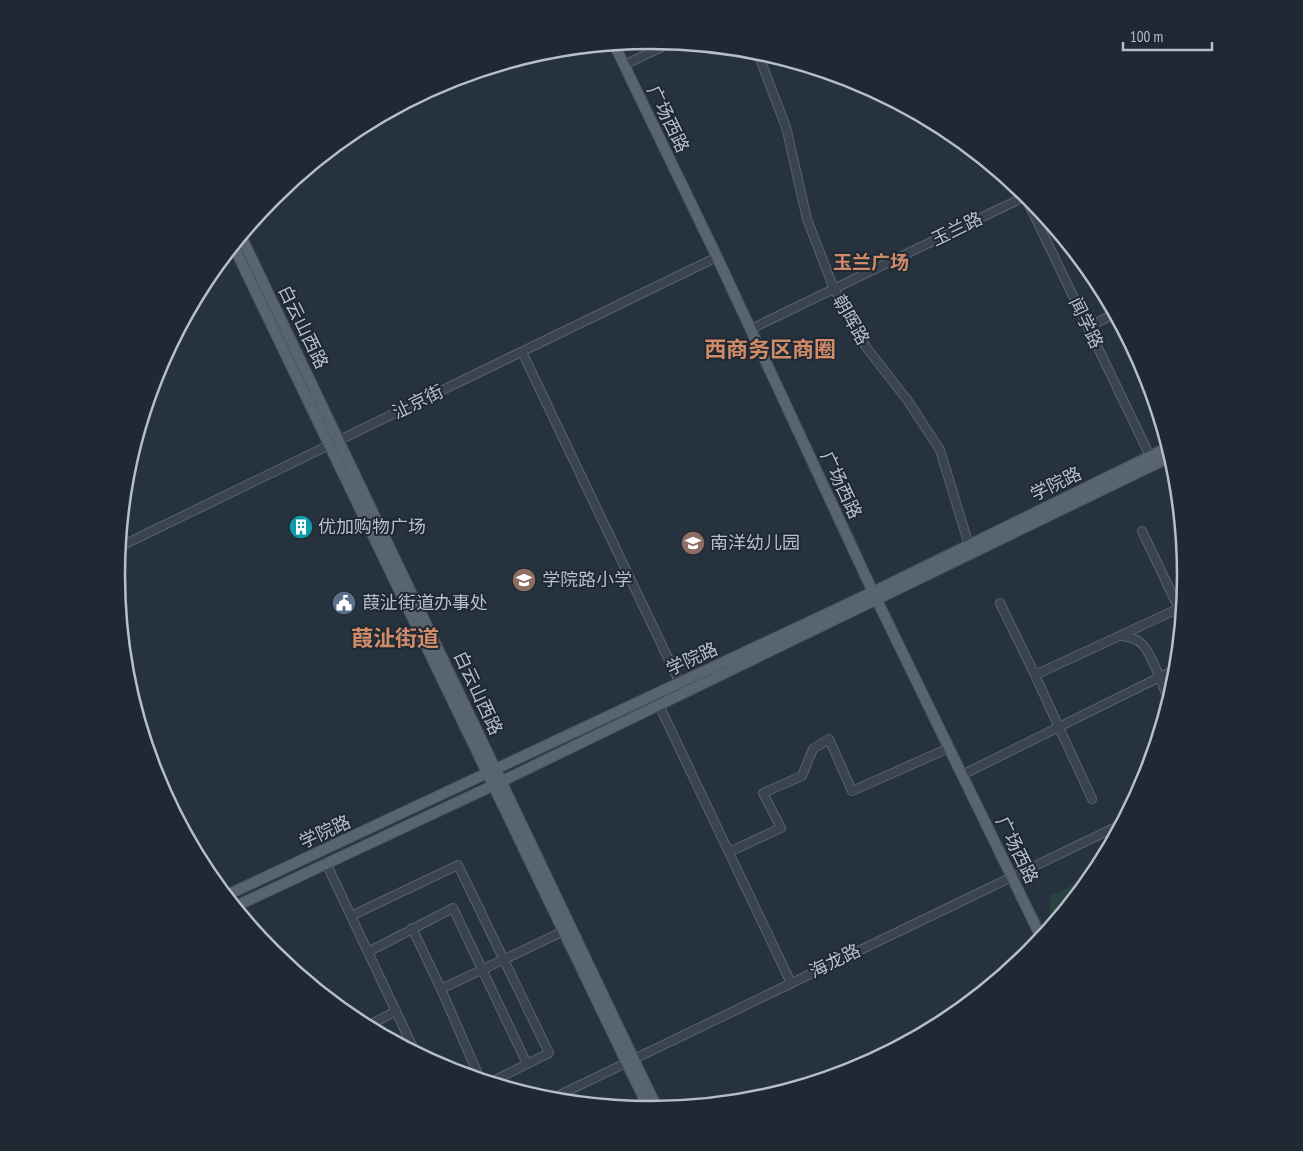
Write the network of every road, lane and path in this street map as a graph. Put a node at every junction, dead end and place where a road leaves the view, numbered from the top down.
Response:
1 (657, 49) edge
2 (617, 50) edge
3 (761, 61) edge
4 (624, 65) junction
5 (1018, 197) edge
6 (1034, 214) edge
7 (244, 242) edge
8 (236, 252) edge
9 (717, 257) junction
10 (834, 289) junction
11 (1110, 317) edge
12 (1088, 327) junction
13 (751, 329) junction
14 (522, 352) junction
15 (340, 440) junction
16 (330, 445) junction
17 (1162, 449) edge
18 (1150, 456) junction
19 (1165, 459) edge
20 (1142, 531) dead end
21 (126, 544) edge
22 (969, 545) junction
23 (875, 596) junction
24 (1177, 600) edge
25 (1000, 604) dead end
26 (1177, 609) edge
27 (1120, 636) junction
28 (1169, 673) edge
29 (1035, 675) junction
30 (1159, 678) junction
31 (680, 683) junction
32 (1165, 691) edge
33 (659, 705) junction
34 (1058, 727) junction
35 (949, 748) junction
36 (492, 771) junction
37 (962, 774) junction
38 (498, 783) junction
39 (1092, 799) dead end
40 (1114, 828) edge
41 (729, 852) junction
42 (326, 863) junction
43 (1012, 876) junction
44 (232, 893) edge
45 (240, 903) edge
46 (351, 916) junction
47 (412, 928) junction
48 (564, 931) junction
49 (1039, 933) edge
50 (368, 952) junction
51 (503, 960) junction
52 (482, 970) junction
53 (792, 983) junction
54 (441, 990) junction
55 (396, 1011) junction
56 (374, 1023) edge
57 (411, 1044) edge
58 (630, 1060) junction
59 (527, 1064) junction
60 (477, 1072) edge
61 (498, 1079) edge
62 (561, 1094) edge
63 (646, 1102) edge
64 (653, 1102) edge

1 - 4 street
2 - 4 main road, 广场西路
3 - 10 street, 朝晖路
4 - 9 main road, 广场西路
5 - 10 street, 玉兰路
6 - 12 street, 闻学路
7 - 15 main road, 白云山西路
8 - 16 main road, 白云山西路
9 - 13 main road, 广场西路
9 - 14 street, 沚京街
10 - 13 street, 玉兰路
10 - 22 street, 朝晖路
11 - 12 street
12 - 18 street, 闻学路
13 - 23 main road, 广场西路
14 - 15 street, 沚京街
14 - 31 street
15 - 16 street, 沚京街
15 - 36 main road, 白云山西路
16 - 21 street, 沚京街
16 - 36 main road, 白云山西路
17 - 18 main road, 学院路
18 - 22 main road, 学院路
19 - 23 main road, 学院路
20 - 24 street
22 - 23 main road, 学院路
23 - 31 main road, 学院路
23 - 33 main road, 学院路
23 - 35 main road, 广场西路
25 - 29 street
26 - 27 street
27 - 29 street
27 - 30 street
28 - 30 street
29 - 34 street
30 - 32 street
30 - 34 street
31 - 36 main road, 学院路
33 - 38 main road, 学院路
33 - 41 street
34 - 37 street
34 - 39 street
35 - 37 main road, 广场西路
35 - 41 street
36 - 38 main road, 白云山西路
36 - 44 main road, 学院路
37 - 43 main road, 广场西路
38 - 42 main road, 学院路
38 - 48 main road, 白云山西路
38 - 58 main road, 白云山西路
40 - 43 street, 海龙路
41 - 53 street
42 - 45 main road, 学院路
42 - 46 street
43 - 49 main road, 广场西路
43 - 53 street, 海龙路
46 - 50 street
46 - 51 street
47 - 50 street
47 - 52 street
47 - 54 street
48 - 51 street
48 - 58 main road, 白云山西路
50 - 55 street
51 - 52 street
51 - 59 street
52 - 54 street
52 - 59 street
53 - 58 street, 海龙路
54 - 60 street
55 - 56 street
55 - 57 street
58 - 62 street, 海龙路
58 - 63 main road, 白云山西路
58 - 64 main road, 白云山西路
59 - 61 street

